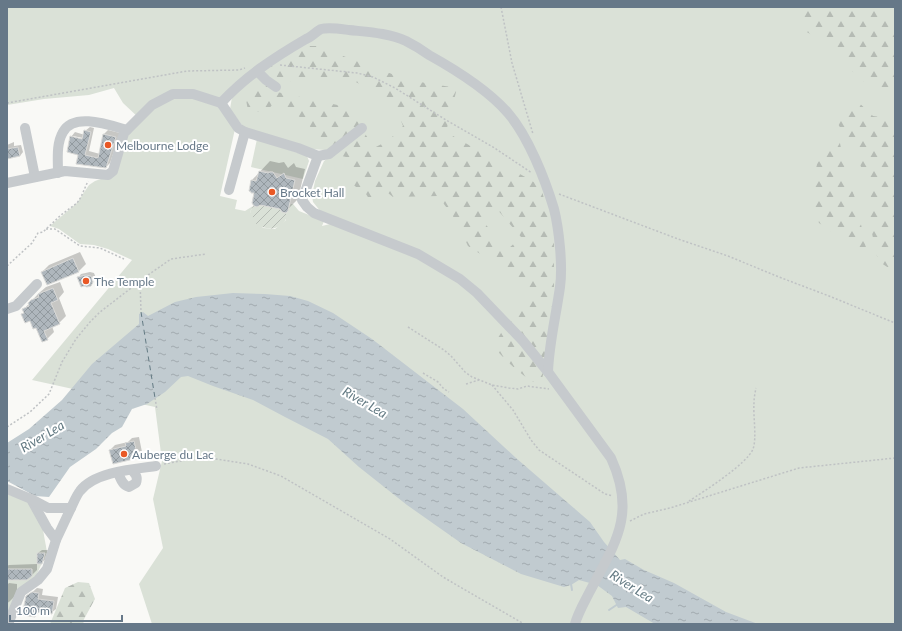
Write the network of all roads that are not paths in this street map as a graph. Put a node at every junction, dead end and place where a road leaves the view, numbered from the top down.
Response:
1 (257, 71) junction
2 (276, 87) dead end
3 (221, 103) junction
4 (26, 128) dead end
5 (362, 128) dead end
6 (127, 130) junction
7 (245, 132) junction
8 (318, 156) junction
9 (58, 173) junction
10 (34, 178) junction
11 (7, 183) edge
12 (230, 190) dead end
13 (37, 284) dead end
14 (7, 309) edge
15 (548, 372) junction
16 (156, 466) road end
17 (132, 470) junction
18 (118, 473) junction
19 (7, 489) edge
20 (31, 499) junction
21 (71, 508) junction
22 (56, 540) junction
23 (8, 624) edge
24 (575, 624) edge

1 - 2 lane
1 - 3 lane
1 - 15 lane
3 - 6 lane
3 - 7 lane
4 - 10 lane
5 - 8 lane
6 - 9 lane
6 - 9 lane
7 - 8 lane
7 - 12 lane
8 - 15 lane
9 - 10 lane
10 - 11 lane
13 - 14 lane
15 - 24 lane
16 - 17 lane
17 - 18 lane
17 - 18 lane
18 - 21 lane
19 - 20 lane
20 - 21 lane
20 - 22 lane
21 - 22 lane
22 - 23 lane

